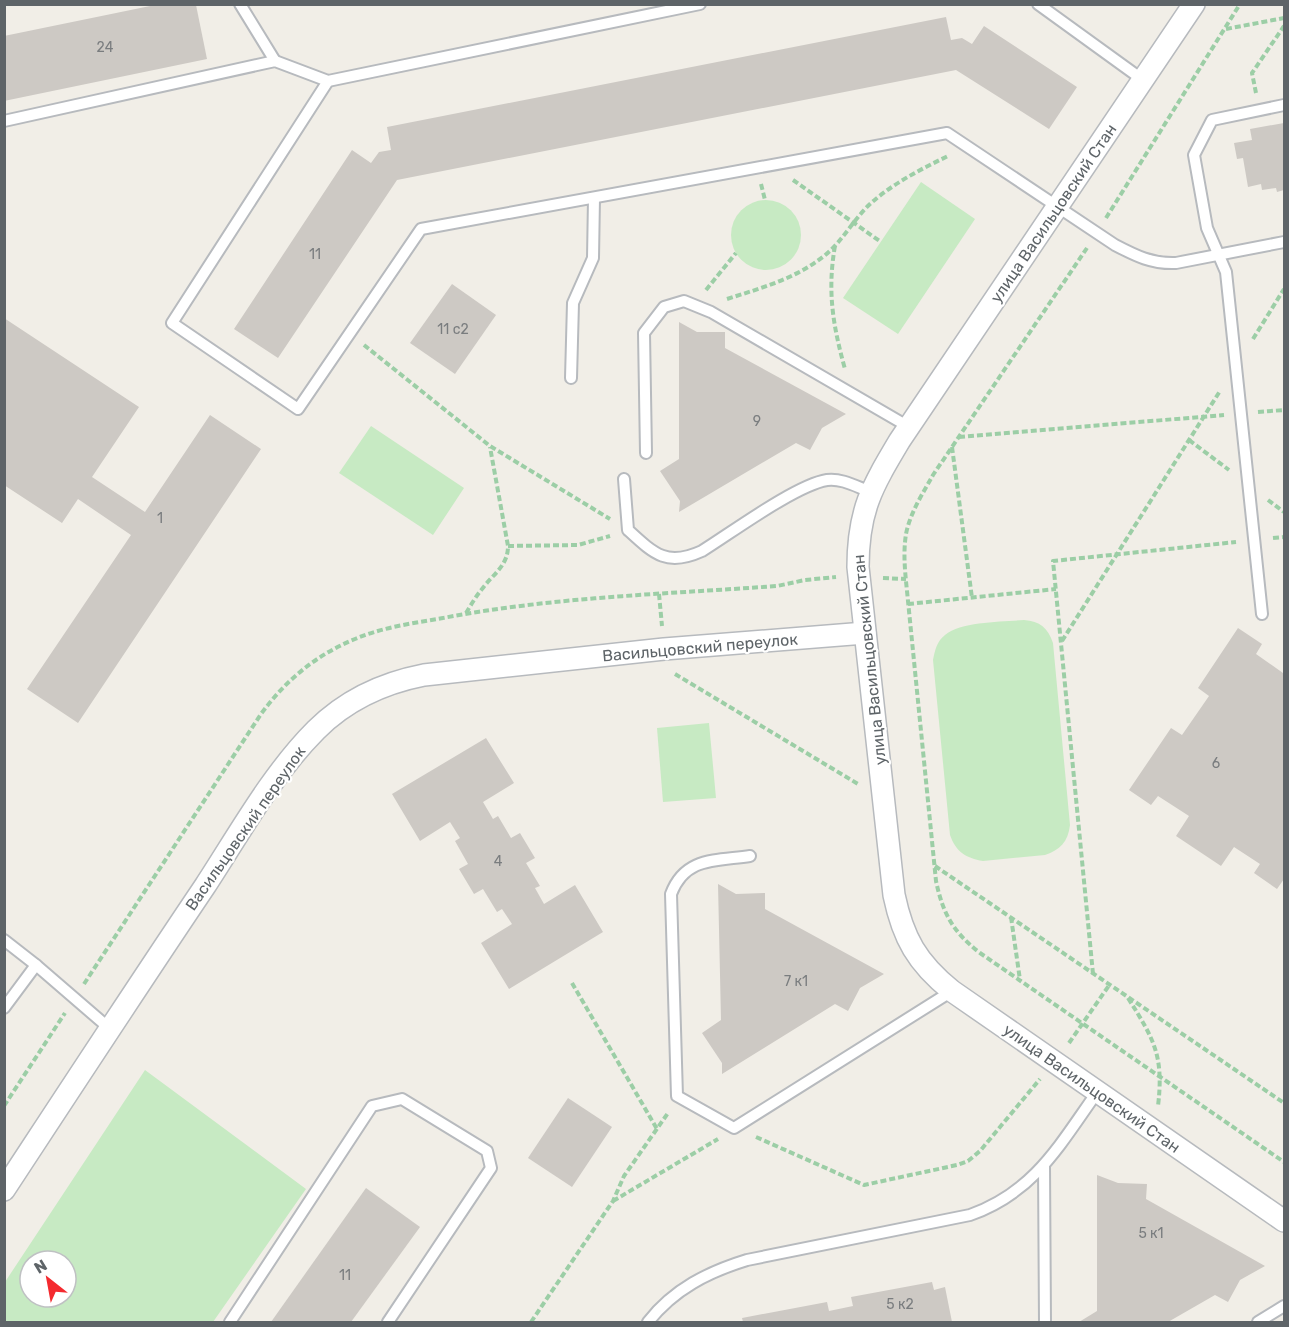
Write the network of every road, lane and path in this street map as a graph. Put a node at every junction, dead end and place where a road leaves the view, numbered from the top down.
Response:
1 (240, 4) edge
2 (700, 4) edge
3 (1038, 4) edge
4 (1194, 4) edge
5 (1240, 4) edge
6 (1284, 18) edge
7 (1284, 26) edge
8 (1225, 29) junction
9 (275, 61) junction
10 (1143, 80) junction
11 (328, 81) junction
12 (1284, 105) edge
13 (1259, 110) junction
14 (4, 121) edge
15 (976, 152) junction
16 (771, 165) junction
17 (594, 198) junction
18 (1058, 207) junction
19 (852, 222) junction
20 (1097, 232) junction
21 (880, 242) dead end
22 (1284, 242) edge
23 (835, 246) junction
24 (736, 253) dead end
25 (1219, 255) junction
26 (1284, 289) edge
27 (698, 306) junction
28 (350, 333) junction
29 (1236, 366) junction
30 (571, 378) dead end
31 (856, 396) junction
32 (1284, 410) edge
33 (1241, 414) junction
34 (1203, 417) junction
35 (909, 427) junction
36 (958, 438) junction
37 (490, 446) junction
38 (952, 447) junction
39 (646, 453) dead end
40 (624, 479) dead end
41 (871, 492) junction
42 (628, 530) junction
43 (1284, 537) edge
44 (1253, 540) junction
45 (508, 546) junction
46 (1117, 554) junction
47 (859, 578) junction
48 (906, 579) junction
49 (1056, 589) junction
50 (659, 594) junction
51 (972, 598) junction
52 (908, 604) junction
53 (465, 614) junction
54 (1262, 614) dead end
55 (865, 633) junction
56 (1061, 642) junction
57 (664, 649) junction
58 (883, 795) junction
59 (750, 856) dead end
60 (935, 866) junction
61 (1011, 917) junction
62 (4, 940) edge
63 (36, 965) junction
64 (1093, 974) junction
65 (1020, 981) junction
66 (572, 983) dead end
67 (1110, 984) junction
68 (952, 991) junction
69 (1127, 996) junction
70 (74, 998) junction
71 (4, 1008) edge
72 (1083, 1024) junction
73 (109, 1028) junction
74 (1055, 1061) junction
75 (1160, 1077) junction
76 (1098, 1091) junction
77 (677, 1096) junction
78 (1284, 1103) edge
79 (4, 1106) edge
80 (734, 1128) junction
81 (657, 1129) junction
82 (1154, 1130) junction
83 (1284, 1162) edge
84 (1044, 1166) junction
85 (4, 1190) edge
86 (613, 1202) junction
87 (1284, 1221) edge
88 (1284, 1306) edge
89 (230, 1323) edge
90 (388, 1323) edge
91 (531, 1323) edge
92 (648, 1323) edge
93 (1045, 1323) edge
94 (1258, 1323) edge

1 - 9 lane
2 - 11 lane
3 - 10 lane
4 - 10 street, улица Васильцовский Стан
5 - 8 path
6 - 8 path
7 - 13 path
8 - 20 path
9 - 11 lane
9 - 14 lane
10 - 18 street, улица Васильцовский Стан
11 - 28 lane
12 - 13 lane
13 - 25 lane
15 - 16 lane
15 - 18 lane
15 - 19 path
16 - 17 lane
16 - 19 path
17 - 28 lane
17 - 30 lane
18 - 20 lane
18 - 35 street, улица Васильцовский Стан
19 - 21 path
19 - 23 path
20 - 25 lane
20 - 36 path
22 - 25 lane
23 - 27 path
23 - 31 path
24 - 27 path
25 - 29 lane
26 - 29 path
27 - 31 lane
27 - 39 lane
28 - 37 path
29 - 33 lane
29 - 34 path
31 - 35 lane
32 - 33 path
33 - 34 path
33 - 44 lane
34 - 36 path
34 - 46 path
35 - 41 street, улица Васильцовский Стан
36 - 38 path
37 - 42 path
37 - 45 path
38 - 48 path
38 - 51 path
40 - 42 lane
41 - 42 lane
41 - 47 street, улица Васильцовский Стан
42 - 45 path
43 - 44 path
44 - 46 path
44 - 54 lane
45 - 53 path
46 - 49 path
46 - 56 path
47 - 48 path
47 - 50 path
47 - 55 street, улица Васильцовский Стан
48 - 52 path
49 - 51 path
49 - 56 path
50 - 53 path
50 - 57 path
51 - 52 path
52 - 60 path
53 - 70 path
55 - 57 street, Васильцовский переулок
55 - 58 street, улица Васильцовский Стан
56 - 64 path
57 - 58 path
57 - 73 street, Васильцовский переулок
58 - 68 street, улица Васильцовский Стан
59 - 77 lane
60 - 61 path
60 - 65 path
61 - 64 path
61 - 65 path
62 - 63 lane
63 - 70 lane
63 - 71 lane
64 - 67 path
65 - 72 path
66 - 81 path
67 - 69 path
67 - 72 path
68 - 74 street, улица Васильцовский Стан
68 - 80 lane
69 - 75 path
69 - 78 path
70 - 73 lane
70 - 79 path
72 - 74 path
72 - 75 path
73 - 85 street, Васильцовский переулок
74 - 76 street, улица Васильцовский Стан
74 - 80 path
75 - 82 path
75 - 83 path
76 - 82 street, улица Васильцовский Стан
76 - 84 lane
77 - 80 lane
77 - 81 path
80 - 86 path
81 - 86 path
82 - 87 street, улица Васильцовский Стан
84 - 92 lane
84 - 93 lane
86 - 91 path
88 - 94 lane
89 - 90 lane

